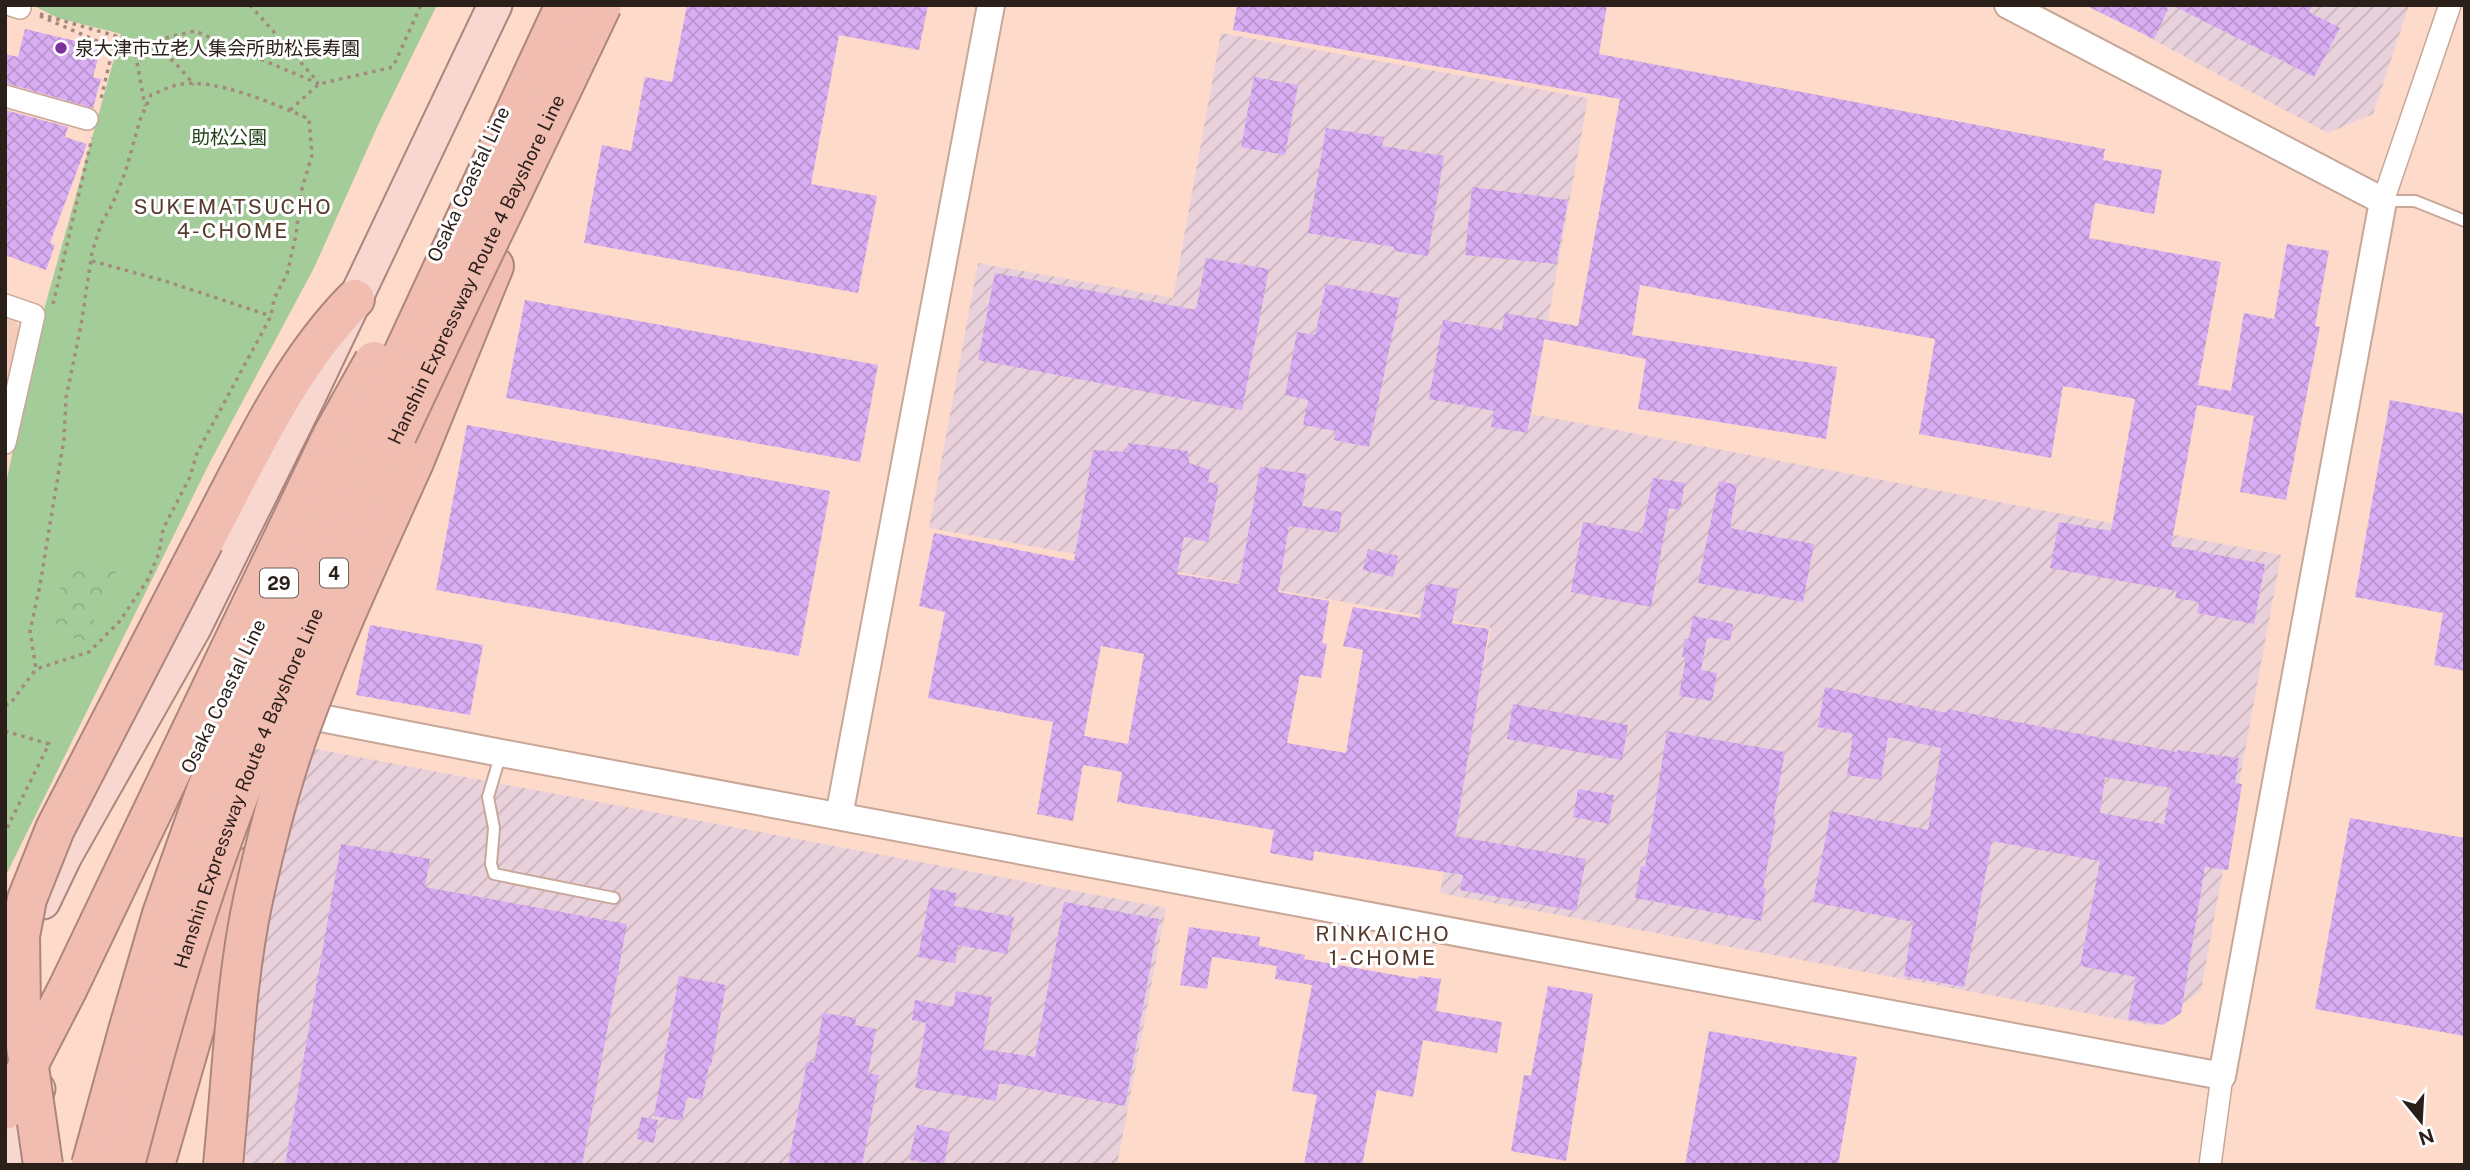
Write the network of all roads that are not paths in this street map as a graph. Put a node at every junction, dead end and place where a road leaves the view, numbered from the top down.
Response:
1 (495, 5) edge
2 (553, 5) edge
3 (559, 5) edge
4 (565, 5) edge
5 (602, 5) edge
6 (991, 5) edge
7 (2008, 5) edge
8 (2450, 5) edge
9 (569, 75) junction
10 (5, 96) edge
11 (508, 99) junction
12 (93, 117) road end
13 (2383, 201) junction
14 (2465, 221) edge
15 (355, 299) junction
16 (5, 305) edge
17 (5, 443) edge
18 (224, 695) junction
19 (297, 713) junction
20 (501, 753) junction
21 (839, 816) junction
22 (614, 898) dead end
23 (5, 979) edge
24 (2222, 1076) junction
25 (5, 1110) edge
26 (5, 1160) edge
27 (43, 1165) edge
28 (91, 1165) edge
29 (125, 1165) edge
30 (155, 1165) edge
31 (223, 1165) edge
32 (2210, 1165) edge

1 - 15 main road
2 - 11 main road, Osaka Coastal Line / 29
3 - 25 highway, bridge
4 - 28 highway, Hanshin Expressway Route 4 Bayshore Line / 4, bridge
5 - 9 highway, Hanshin Expressway Route 4 Bayshore Line / 4, bridge
6 - 21 street
7 - 13 street
8 - 13 street
9 - 29 highway, Hanshin Expressway Route 4 Bayshore Line / 4, bridge
9 - 31 highway, bridge
10 - 12 street
11 - 18 main road, Osaka Coastal Line / 29
11 - 19 main road
13 - 14 lane
13 - 24 street
15 - 23 main road
15 - 27 highway, bridge
16 - 17 street
18 - 19 street
18 - 26 main road, Osaka Coastal Line / 29
19 - 20 street
19 - 30 highway
20 - 21 street
20 - 22 lane
21 - 24 street
24 - 32 street

